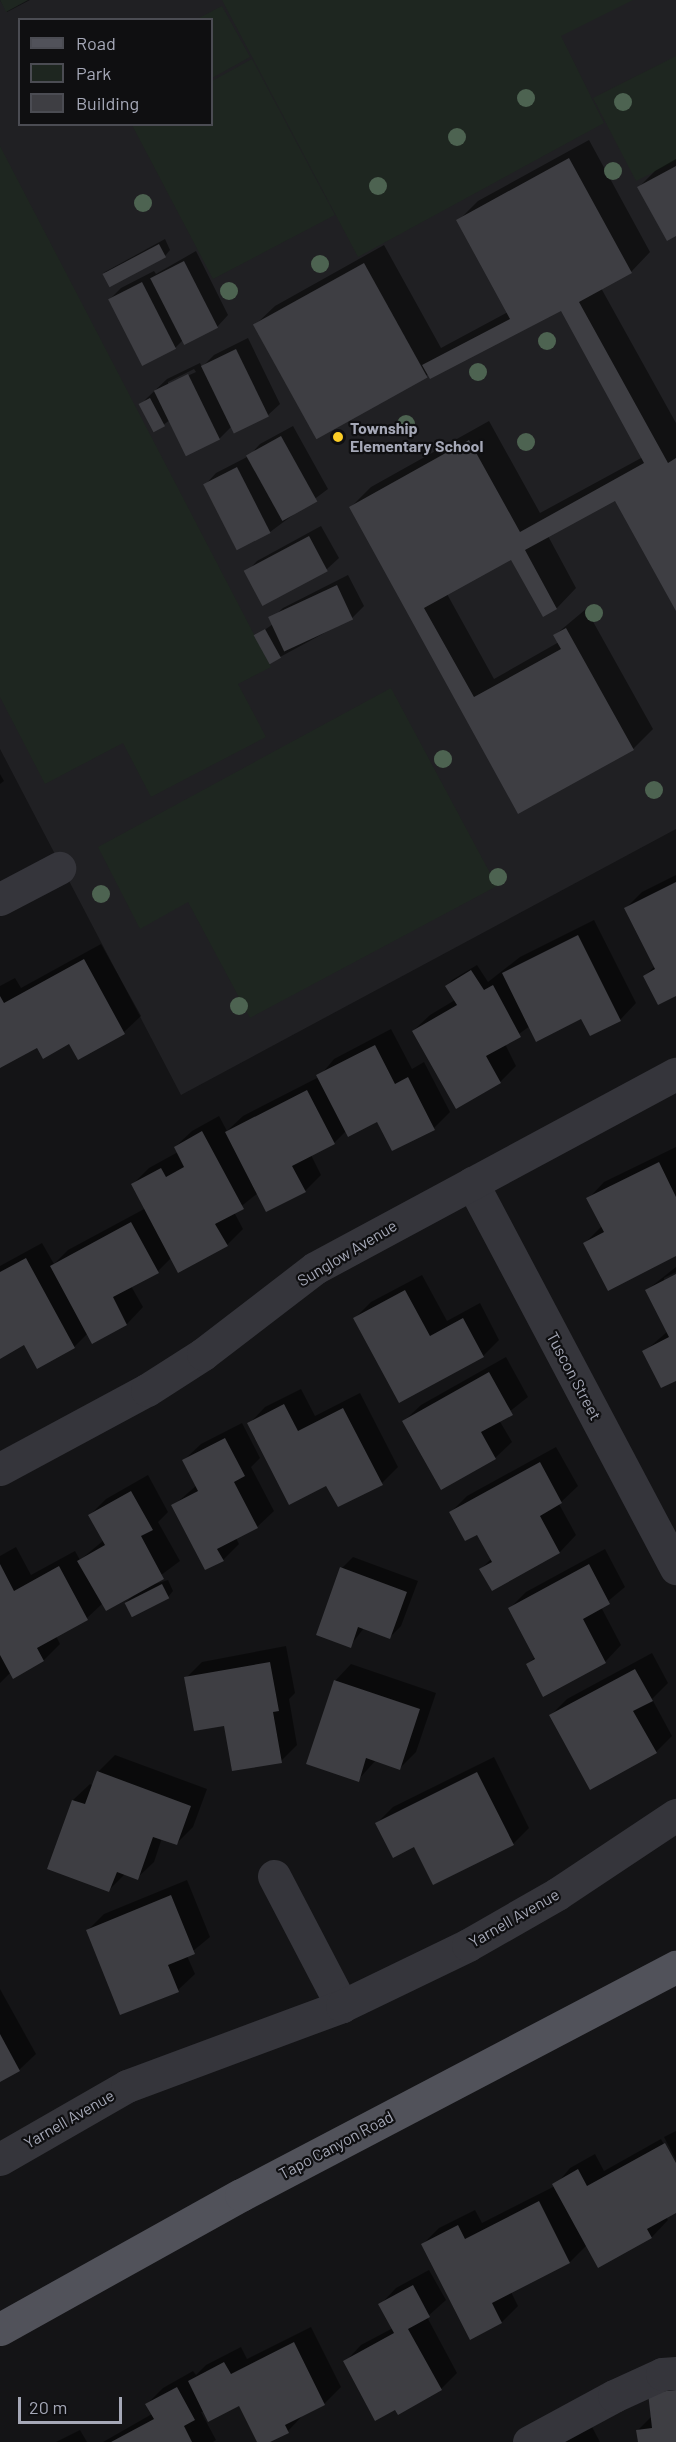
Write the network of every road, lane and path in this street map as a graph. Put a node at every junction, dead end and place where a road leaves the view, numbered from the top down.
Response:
1 (59, 868) dead end
2 (0, 899) edge
3 (676, 1074) edge
4 (472, 1183) junction
5 (0, 1469) edge
6 (676, 1568) edge
7 (676, 1815) edge
8 (274, 1876) dead end
9 (676, 1967) edge
10 (342, 2006) junction
11 (0, 2159) edge
12 (0, 2329) edge
13 (676, 2373) edge
14 (530, 2442) edge

1 - 2 street
3 - 4 street, Sunglow Avenue
4 - 5 street, Sunglow Avenue
4 - 6 street, Tuscon Street
7 - 10 street, Yarnell Avenue
8 - 10 street
9 - 12 main road, Tapo Canyon Road
10 - 11 street, Yarnell Avenue
13 - 14 street

